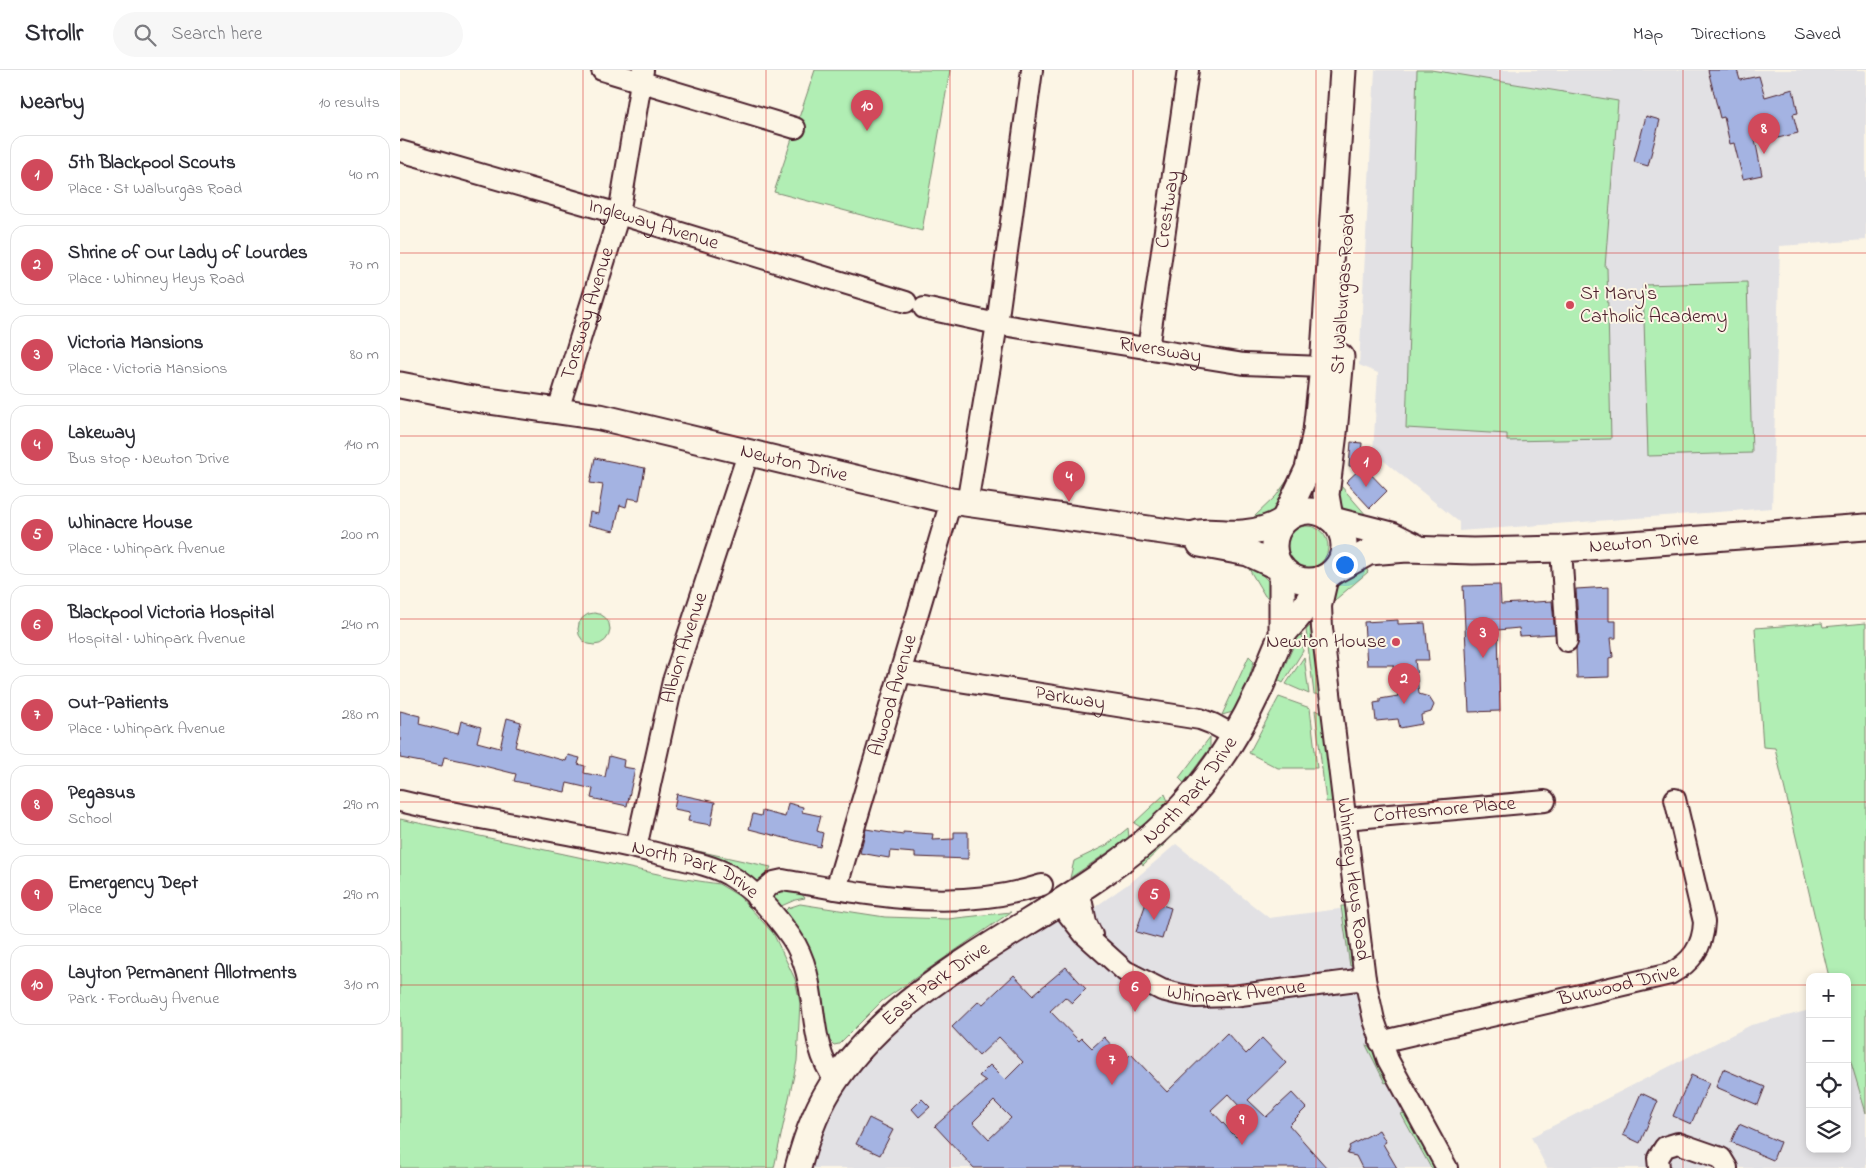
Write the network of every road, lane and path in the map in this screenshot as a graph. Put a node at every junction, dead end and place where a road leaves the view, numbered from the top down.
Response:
1 (602, 70) edge
2 (1032, 70) edge
3 (1188, 70) edge
4 (1342, 70) edge
5 (1360, 70) edge
6 (642, 76) edge
7 (795, 128) dead end
8 (400, 152) edge
9 (619, 214) junction
10 (997, 324) junction
11 (1148, 349) junction
12 (1323, 367) junction
13 (400, 385) edge
14 (558, 410) junction
15 (749, 451) junction
16 (959, 503) junction
17 (1331, 519) junction
18 (1284, 520) junction
19 (1866, 527) edge
20 (1191, 535) junction
21 (1420, 549) junction
22 (1561, 549) junction
23 (1282, 569) junction
24 (1328, 575) junction
25 (1282, 637) junction
26 (1567, 641) dead end
27 (902, 672) junction
28 (1235, 736) junction
29 (1675, 799) dead end
30 (400, 801) edge
31 (1546, 801) dead end
32 (1344, 819) junction
33 (636, 848) junction
34 (836, 889) junction
35 (1079, 889) junction
36 (1048, 895) junction
37 (756, 897) junction
38 (1094, 941) junction
39 (1365, 979) junction
40 (1380, 1042) junction
41 (835, 1080) junction
42 (798, 1168) edge
43 (1447, 1168) edge
44 (1659, 1168) edge
45 (1727, 1168) edge

1 - 6 street
2 - 10 street, Alwood Avenue
3 - 11 street, Crestway
4 - 12 main road, St Walburgas Road
5 - 17 main road, St Walburgas Road
6 - 7 street
6 - 9 street, Torsway Avenue
8 - 9 street, Ingleway Avenue
9 - 10 street, Ingleway Avenue
9 - 14 street, Torsway Avenue
10 - 11 street, Riversway
10 - 16 street, Alwood Avenue
11 - 12 street, Riversway
12 - 18 main road, St Walburgas Road
13 - 14 main road, Newton Drive
14 - 15 main road, Newton Drive
15 - 16 main road, Newton Drive
15 - 33 street, Albion Avenue
16 - 20 main road, Newton Drive
16 - 27 street, Alwood Avenue
17 - 18 main road
17 - 21 main road, Newton Drive
17 - 24 main road
18 - 20 main road, Newton Drive
18 - 23 main road
19 - 22 main road, Newton Drive
20 - 23 main road, Newton Drive
21 - 22 main road, Newton Drive
21 - 24 main road, Newton Drive
22 - 26 street
23 - 24 main road
23 - 25 main road, North Park Drive
24 - 25 main road, North Park Drive
24 - 32 street, Whinney Heys Road
25 - 28 main road, North Park Drive
27 - 28 street, Parkway
27 - 34 street, Alwood Avenue
28 - 35 main road, North Park Drive
29 - 40 street, Burwood Drive
30 - 33 street, North Park Drive
31 - 32 street, Cottesmore Place
32 - 39 street, Whinney Heys Road
33 - 37 street, North Park Drive
34 - 36 street, North Park Drive
34 - 37 street, North Park Drive
35 - 36 main road, North Park Drive
35 - 38 street, Whinpark Avenue
36 - 38 street, Whinpark Avenue
36 - 41 main road, East Park Drive
37 - 41 street
38 - 39 street, Whinpark Avenue
39 - 40 street, Whinney Heys Road
40 - 43 street, Whinney Heys Road
41 - 42 main road, East Park Drive
44 - 45 street

